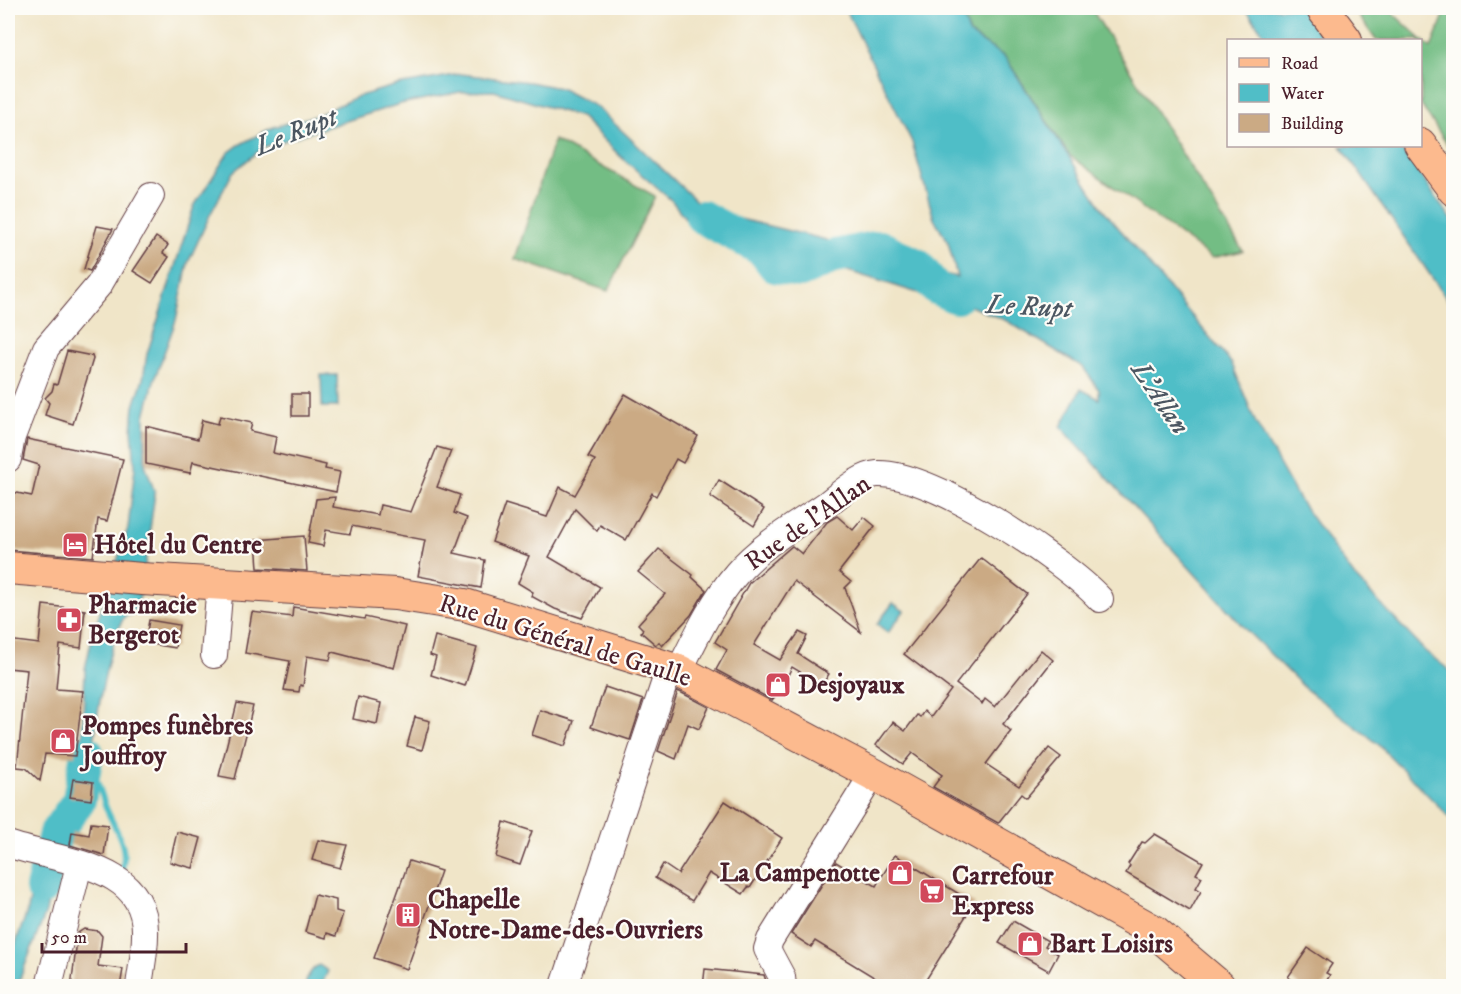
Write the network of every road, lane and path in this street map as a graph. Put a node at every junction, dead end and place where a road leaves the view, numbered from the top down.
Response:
1 (1322, 8) edge
2 (1345, 39) edge
3 (1422, 147) edge
4 (1454, 190) edge
5 (151, 196) dead end
6 (9, 444) edge
7 (8, 568) edge
8 (220, 583) junction
9 (1100, 599) dead end
10 (214, 655) dead end
11 (674, 670) junction
12 (873, 774) junction
13 (8, 844) edge
14 (71, 863) junction
15 (49, 987) edge
16 (139, 987) edge
17 (564, 987) edge
18 (783, 987) edge
19 (1219, 987) edge

1 - 2 main road
3 - 4 main road
5 - 6 street
7 - 8 main road, Rue du Général de Gaulle
8 - 10 street
8 - 11 main road, Rue du Général de Gaulle
9 - 11 street, Rue de l'Allan
11 - 12 main road, Rue du Général de Gaulle
11 - 17 street, Rue de l'Allan
12 - 18 street
12 - 19 main road, Rue du Général de Gaulle
13 - 14 street
14 - 15 street
14 - 16 street

